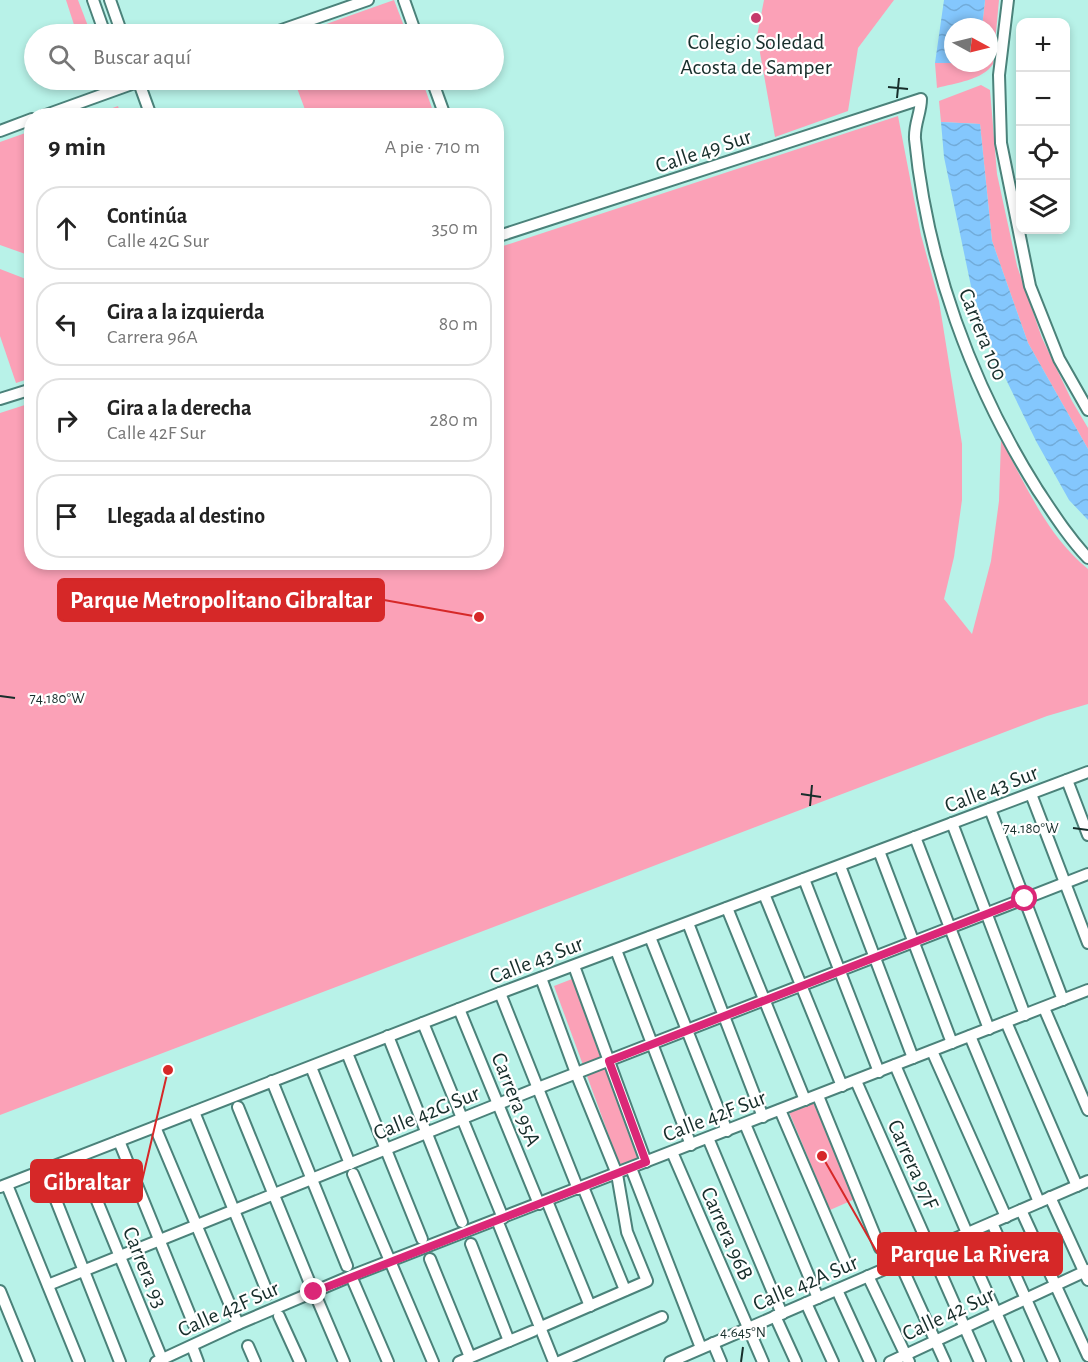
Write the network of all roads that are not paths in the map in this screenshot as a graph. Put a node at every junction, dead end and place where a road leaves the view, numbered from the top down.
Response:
1 (93, 0) edge
2 (110, 0) edge
3 (368, 0) edge
4 (404, 0) edge
5 (1008, 0) edge
6 (101, 24) edge
7 (118, 24) edge
8 (299, 24) edge
9 (412, 24) edge
10 (106, 90) edge
11 (143, 90) edge
12 (436, 90) edge
13 (921, 99) joint
14 (62, 108) edge
15 (149, 108) edge
16 (442, 108) edge
17 (24, 122) edge
18 (0, 131) edge
19 (504, 234) edge
20 (24, 392) edge
21 (0, 399) edge
22 (1088, 410) edge
23 (1088, 558) edge
24 (1088, 772) edge
25 (1067, 780) junction
26 (1031, 794) junction
27 (990, 809) junction
28 (952, 823) junction
29 (1088, 835) edge
30 (915, 837) junction
31 (879, 851) junction
32 (840, 866) junction
33 (1088, 874) edge
34 (804, 879) junction
35 (1065, 883) junction
36 (764, 894) junction
37 (1025, 899) junction
38 (727, 908) junction
39 (987, 914) junction
40 (688, 923) junction
41 (950, 928) junction
42 (650, 937) junction
43 (914, 942) junction
44 (1088, 943) edge
45 (616, 950) junction
46 (875, 958) junction
47 (574, 966) junction
48 (840, 971) junction
49 (541, 978) junction
50 (802, 986) junction
51 (1085, 991) edge
52 (500, 993) junction
53 (765, 1000) junction
54 (1064, 1000) junction
55 (1088, 1004) edge
56 (1044, 1008) junction
57 (459, 1009) junction
58 (1025, 1015) junction
59 (724, 1016) junction
60 (1006, 1022) junction
61 (423, 1023) junction
62 (989, 1029) junction
63 (687, 1030) junction
64 (388, 1036) junction
65 (970, 1036) junction
66 (952, 1043) junction
67 (652, 1044) junction
68 (932, 1051) junction
69 (347, 1053) junction
70 (914, 1058) junction
71 (609, 1061) junction
72 (895, 1065) junction
73 (311, 1066) junction
74 (879, 1072) junction
75 (576, 1073) junction
76 (856, 1081) junction
77 (272, 1082) junction
78 (842, 1086) junction
79 (538, 1088) junction
80 (818, 1096) junction
81 (805, 1100) junction
82 (498, 1104) junction
83 (238, 1107) dead end
84 (780, 1110) junction
85 (1088, 1110) edge
86 (194, 1112) junction
87 (764, 1117) junction
88 (462, 1119) junction
89 (745, 1124) junction
90 (155, 1127) junction
91 (727, 1131) junction
92 (427, 1134) junction
93 (708, 1138) junction
94 (119, 1141) junction
95 (691, 1145) junction
96 (386, 1149) junction
97 (672, 1152) junction
98 (79, 1157) junction
99 (646, 1162) junction
100 (632, 1168) junction
101 (352, 1169) junction
102 (44, 1170) junction
103 (617, 1174) junction
104 (313, 1179) junction
105 (1088, 1181) edge
106 (4, 1186) edge
107 (1077, 1186) junction
108 (580, 1188) junction
109 (275, 1194) junction
110 (1045, 1200) junction
111 (543, 1203) junction
112 (235, 1210) junction
113 (1021, 1210) junction
114 (1006, 1216) junction
115 (500, 1219) junction
116 (462, 1222) dead end
117 (992, 1222) junction
118 (197, 1227) junction
119 (964, 1234) junction
120 (422, 1239) dead end
121 (160, 1241) junction
122 (471, 1244) dead end
123 (880, 1248) dead end
124 (930, 1249) junction
125 (120, 1256) junction
126 (430, 1259) dead end
127 (390, 1261) junction
128 (845, 1261) dead end
129 (900, 1263) junction
130 (84, 1271) junction
131 (349, 1271) junction
132 (1087, 1274) edge
133 (868, 1276) junction
134 (309, 1281) dead end
135 (48, 1285) junction
136 (1056, 1285) junction
137 (625, 1290) junction
138 (837, 1290) junction
139 (0, 1293) edge
140 (268, 1294) dead end
141 (818, 1298) junction
142 (1025, 1299) junction
143 (318, 1301) dead end
144 (806, 1303) junction
145 (590, 1306) junction
146 (996, 1312) junction
147 (778, 1315) junction
148 (279, 1316) dead end
149 (662, 1317) dead end
150 (238, 1324) junction
151 (194, 1325) dead end
152 (965, 1327) junction
153 (748, 1328) junction
154 (537, 1329) junction
155 (509, 1341) junction
156 (935, 1341) junction
157 (713, 1343) junction
158 (192, 1346) junction
159 (248, 1346) dead end
160 (701, 1348) junction
161 (1088, 1356) edge
162 (470, 1357) junction
163 (907, 1358) edge
164 (159, 1361) edge
165 (29, 1362) edge
166 (79, 1362) edge
167 (120, 1362) edge
168 (198, 1362) edge
169 (255, 1362) edge
170 (300, 1362) edge
171 (344, 1362) edge
172 (388, 1362) edge
173 (433, 1362) edge
174 (459, 1362) edge
175 (556, 1362) edge
176 (670, 1362) edge
177 (722, 1362) edge
178 (763, 1362) edge
179 (796, 1362) edge
180 (833, 1362) edge
181 (870, 1362) edge
182 (890, 1362) edge
183 (945, 1362) edge
184 (980, 1362) edge
185 (1018, 1362) edge
186 (1054, 1362) edge

1 - 6 street
2 - 7 street
3 - 8 street
4 - 9 street
5 - 22 street
10 - 14 street
11 - 15 street
12 - 16 street
13 - 19 street, Calle 49 Sur
13 - 23 street, Carrera 100
17 - 18 street
20 - 21 street
24 - 25 street, Calle 43 Sur
25 - 26 street, Calle 43 Sur
25 - 29 street
26 - 27 street, Calle 43 Sur
26 - 35 street
27 - 28 street, Calle 43 Sur
27 - 37 street
28 - 30 street, Calle 43 Sur
28 - 39 street
30 - 31 street, Calle 43 Sur
30 - 41 street
31 - 32 street, Calle 43 Sur
31 - 43 street
32 - 34 street, Calle 43 Sur
32 - 46 street
33 - 35 street, Calle 42G Sur
34 - 36 street, Calle 43 Sur
34 - 48 street
35 - 37 street, Calle 42G Sur
35 - 44 street
36 - 38 street, Calle 43 Sur
36 - 50 street
37 - 39 street, Calle 42G Sur
37 - 54 street
38 - 40 street, Calle 43 Sur
38 - 53 street
39 - 41 street, Calle 42G Sur
39 - 58 street
40 - 42 street, Calle 43 Sur
40 - 59 street
41 - 43 street, Calle 42G Sur
41 - 62 street
42 - 45 street, Calle 43 Sur
42 - 63 street
43 - 46 street, Calle 42G Sur
43 - 66 street
45 - 47 street, Calle 43 Sur
45 - 67 street
46 - 48 street, Calle 42G Sur
46 - 70 street
47 - 49 street, Calle 43 Sur
47 - 71 street
48 - 50 street, Calle 42G Sur
48 - 74 street
49 - 52 street, Calle 43 Sur
49 - 75 street
50 - 53 street, Calle 42G Sur
50 - 78 street
51 - 54 street, Calle 42F Sur
51 - 55 street
52 - 57 street, Calle 43 Sur
52 - 79 street
53 - 59 street, Calle 42G Sur
53 - 81 street
54 - 56 street, Calle 42F Sur
56 - 58 street, Calle 42F Sur
56 - 85 street
57 - 61 street, Calle 43 Sur
57 - 82 street, Carrera 95A
58 - 60 street, Calle 42F Sur
59 - 63 street, Calle 42G Sur
59 - 87 street
60 - 62 street, Calle 42F Sur
60 - 107 street
61 - 64 street, Calle 43 Sur
61 - 88 street
62 - 65 street, Calle 42F Sur
63 - 67 street, Calle 42G Sur
63 - 91 street
64 - 69 street, Calle 43 Sur
64 - 92 street
65 - 66 street, Calle 42F Sur
65 - 110 street
66 - 68 street, Calle 42F Sur
67 - 71 street, Calle 42G Sur
67 - 95 street
68 - 70 street, Calle 42F Sur
68 - 114 street
69 - 73 street, Calle 43 Sur
69 - 96 street
70 - 72 street, Calle 42F Sur
71 - 75 street, Calle 42G Sur
71 - 99 street
72 - 74 street, Calle 42F Sur
72 - 119 street
73 - 77 street, Calle 43 Sur
73 - 101 street
74 - 76 street, Calle 42F Sur
75 - 79 street, Calle 42G Sur
75 - 103 street
76 - 78 street, Calle 42F Sur
76 - 124 street, Carrera 97F
77 - 86 street, Calle 43 Sur
77 - 104 street
78 - 80 street, Calle 42F Sur
79 - 82 street, Calle 42G Sur
79 - 108 street
80 - 81 street, Calle 42F Sur
80 - 123 street
81 - 84 street, Calle 42F Sur
82 - 88 street, Calle 42G Sur
82 - 111 street, Carrera 95A
83 - 109 street
84 - 87 street, Calle 42F Sur
84 - 128 street
86 - 90 street, Calle 43 Sur
86 - 112 street
87 - 89 street, Calle 42F Sur
88 - 92 street, Calle 42G Sur
88 - 115 street
89 - 91 street, Calle 42F Sur
89 - 141 street
90 - 94 street, Calle 43 Sur
90 - 118 street
91 - 93 street, Calle 42F Sur
92 - 96 street, Calle 42G Sur
92 - 116 street
93 - 95 street, Calle 42F Sur
93 - 147 street
94 - 98 street, Calle 43 Sur
94 - 121 street
95 - 97 street, Calle 42F Sur
96 - 101 street, Calle 42G Sur
96 - 120 street
97 - 99 street, Calle 42F Sur
97 - 153 street, Carrera 96B
98 - 102 street, Calle 43 Sur
98 - 125 street, Carrera 93
99 - 100 street, Calle 42F Sur
100 - 103 street, Calle 42F Sur
100 - 160 street
101 - 104 street, Calle 42G Sur
101 - 127 street
102 - 106 street, Calle 43 Sur
102 - 130 street
103 - 108 street, Calle 42F Sur
103 - 137 street
104 - 109 street, Calle 42G Sur
104 - 131 street
105 - 107 street, Calle 42A Sur
106 - 135 street
107 - 110 street, Calle 42A Sur
108 - 111 street, Calle 42F Sur
108 - 137 street
109 - 112 street, Calle 42G Sur
109 - 134 street
110 - 113 street, Calle 42A Sur
110 - 132 street
111 - 115 street, Calle 42F Sur
111 - 145 street, Carrera 95A
112 - 118 street, Calle 42G Sur
112 - 140 street
113 - 114 street, Calle 42A Sur
113 - 136 street
114 - 117 street, Calle 42A Sur
115 - 127 street, Calle 42F Sur
115 - 154 street
117 - 119 street, Calle 42A Sur
117 - 142 street
118 - 121 street, Calle 42G Sur
118 - 150 street
119 - 124 street, Calle 42A Sur
119 - 146 street
121 - 125 street, Calle 42G Sur
121 - 151 street
122 - 155 street
124 - 129 street, Calle 42A Sur
124 - 152 street, Carrera 97F
125 - 130 street, Calle 42G Sur
125 - 164 street, Carrera 93
126 - 162 street
127 - 131 street, Calle 42F Sur
127 - 173 street
129 - 133 street, Calle 42A Sur
129 - 156 street
130 - 135 street, Calle 42G Sur
130 - 167 street
131 - 150 street, Calle 42F Sur
131 - 172 street
132 - 136 street, Calle 42 Sur
133 - 138 street, Calle 42A Sur
133 - 163 street
135 - 166 street
136 - 142 street, Calle 42 Sur
136 - 161 street
137 - 145 street
138 - 141 street, Calle 42A Sur
138 - 181 street
139 - 165 street
141 - 144 street, Calle 42A Sur
142 - 146 street, Calle 42 Sur
142 - 186 street
143 - 171 street
144 - 147 street, Calle 42A Sur
144 - 180 street
145 - 154 street
146 - 152 street, Calle 42 Sur
146 - 185 street
147 - 153 street, Calle 42A Sur
147 - 179 street
148 - 170 street
149 - 175 street
150 - 158 street, Calle 42F Sur
152 - 156 street, Calle 42 Sur
152 - 184 street, Carrera 97F
153 - 157 street, Calle 42A Sur
153 - 178 street, Carrera 96B
154 - 155 street
154 - 175 street
155 - 162 street
156 - 163 street, Calle 42 Sur
156 - 183 street
157 - 160 street, Calle 42A Sur
157 - 177 street
158 - 164 street, Calle 42F Sur
158 - 168 street
159 - 169 street
160 - 176 street, Calle 42A Sur
162 - 174 street
163 - 182 street, Calle 42 Sur

